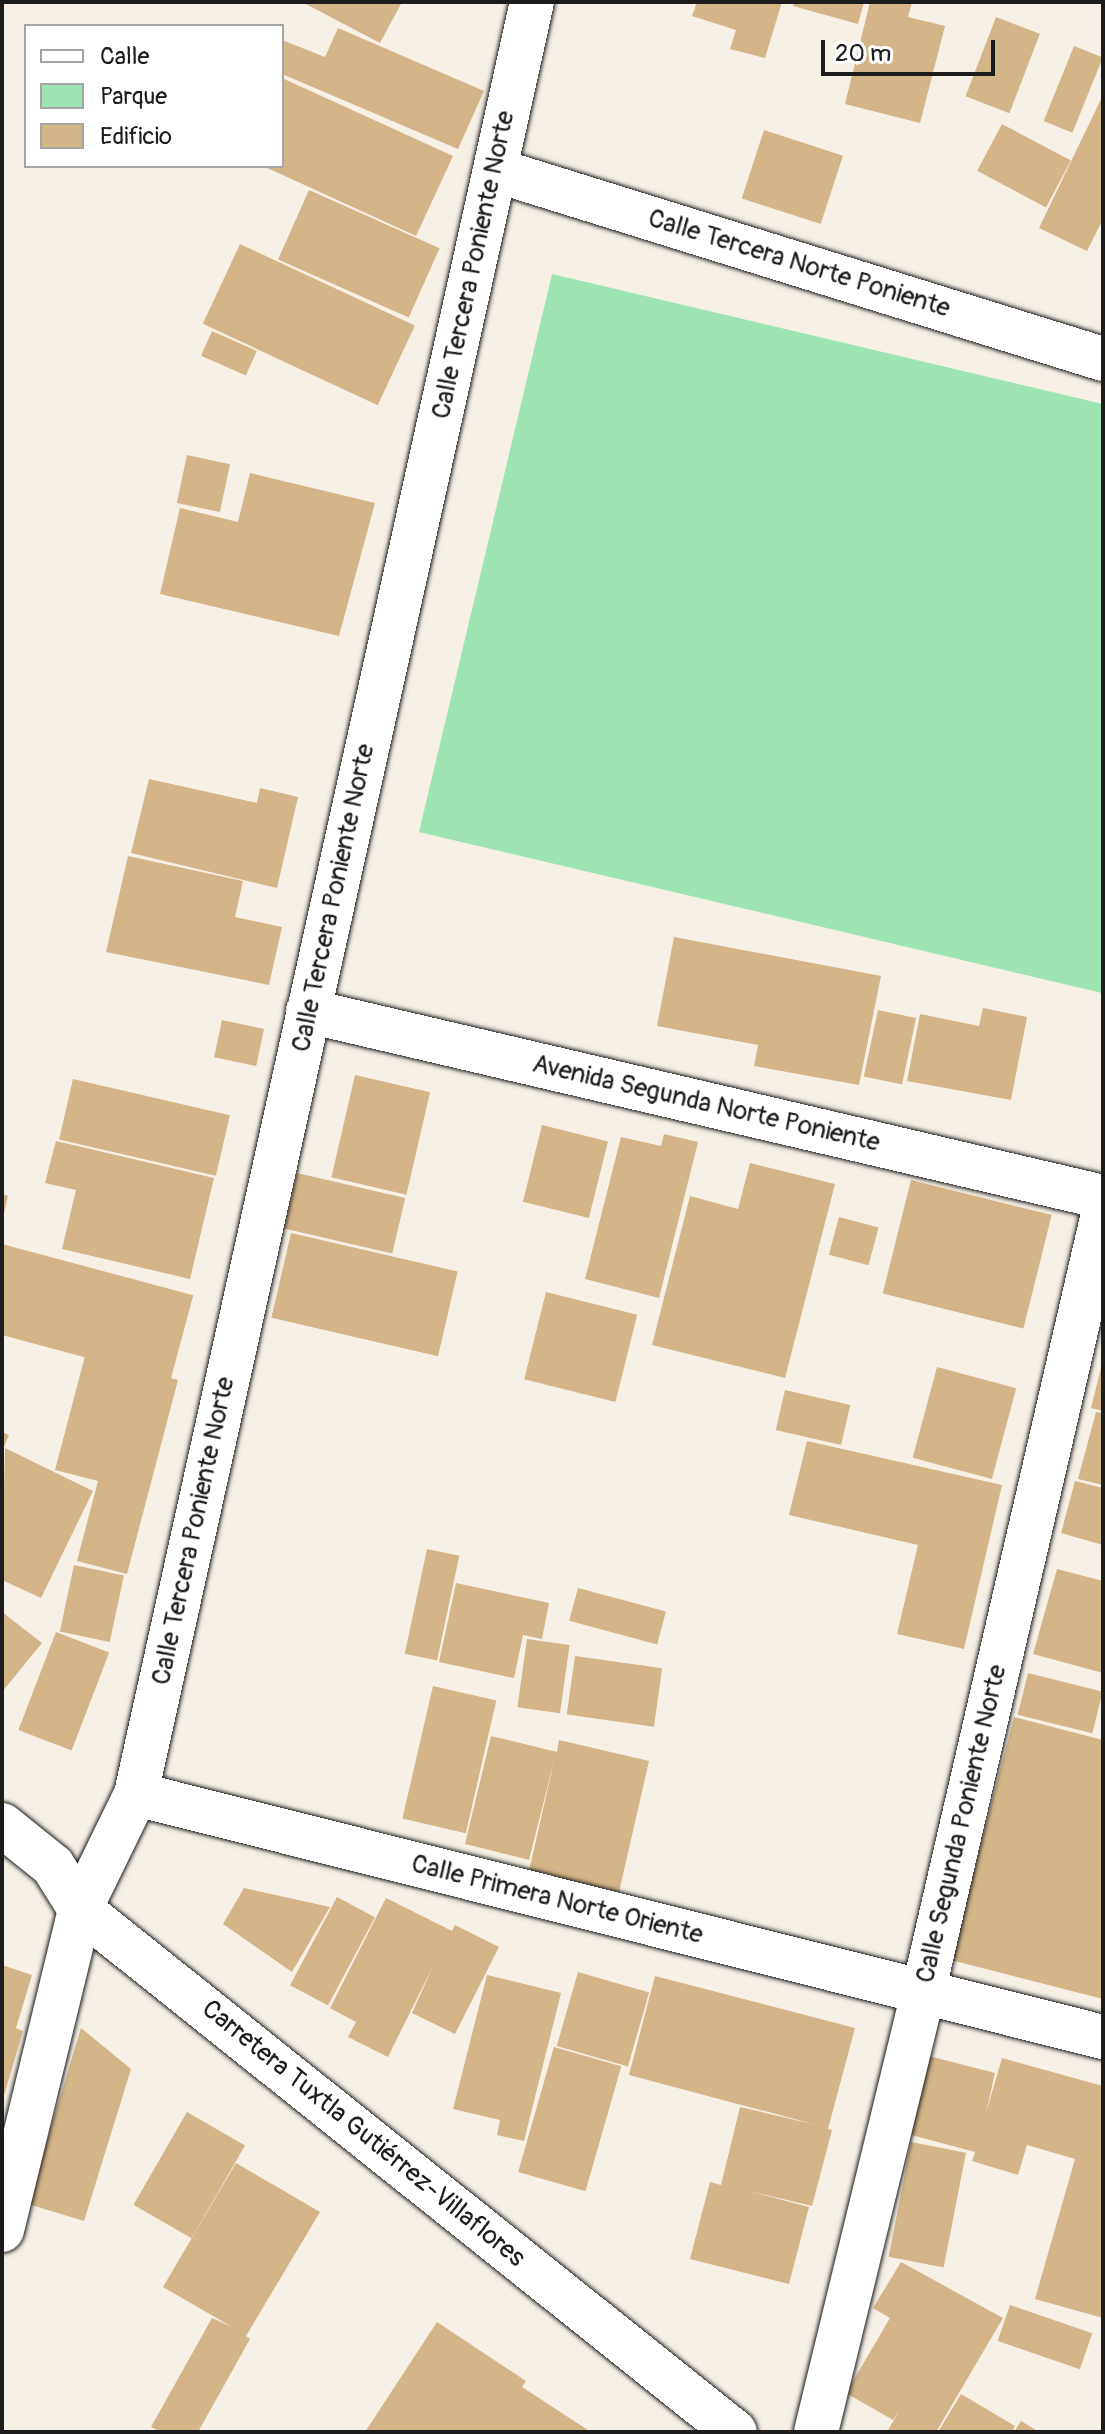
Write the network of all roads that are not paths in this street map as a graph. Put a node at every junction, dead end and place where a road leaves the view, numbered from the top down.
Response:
1 (532, 2) edge
2 (495, 170) junction
3 (1103, 359) edge
4 (308, 1011) junction
5 (1103, 1197) edge
6 (1103, 1214) edge
7 (136, 1794) junction
8 (2, 1825) edge
9 (80, 1909) junction
10 (923, 1993) junction
11 (1103, 2037) edge
12 (2, 2230) edge
13 (735, 2432) edge
14 (816, 2432) edge

1 - 2 street, Calle Tercera Poniente Norte
2 - 3 street, Calle Tercera Norte Poniente
2 - 4 street, Calle Tercera Poniente Norte
4 - 5 street, Avenida Segunda Norte Poniente
4 - 7 street, Calle Tercera Poniente Norte
6 - 10 street, Calle Segunda Poniente Norte
7 - 9 street
7 - 10 street, Calle Primera Norte Oriente
8 - 9 street, Carretera Tuxtla Gutiérrez-Villaflores
9 - 12 street
9 - 13 street, Carretera Tuxtla Gutiérrez-Villaflores
10 - 11 street, Calle Primera Norte Oriente
10 - 14 street, Calle Segunda Poniente Norte

